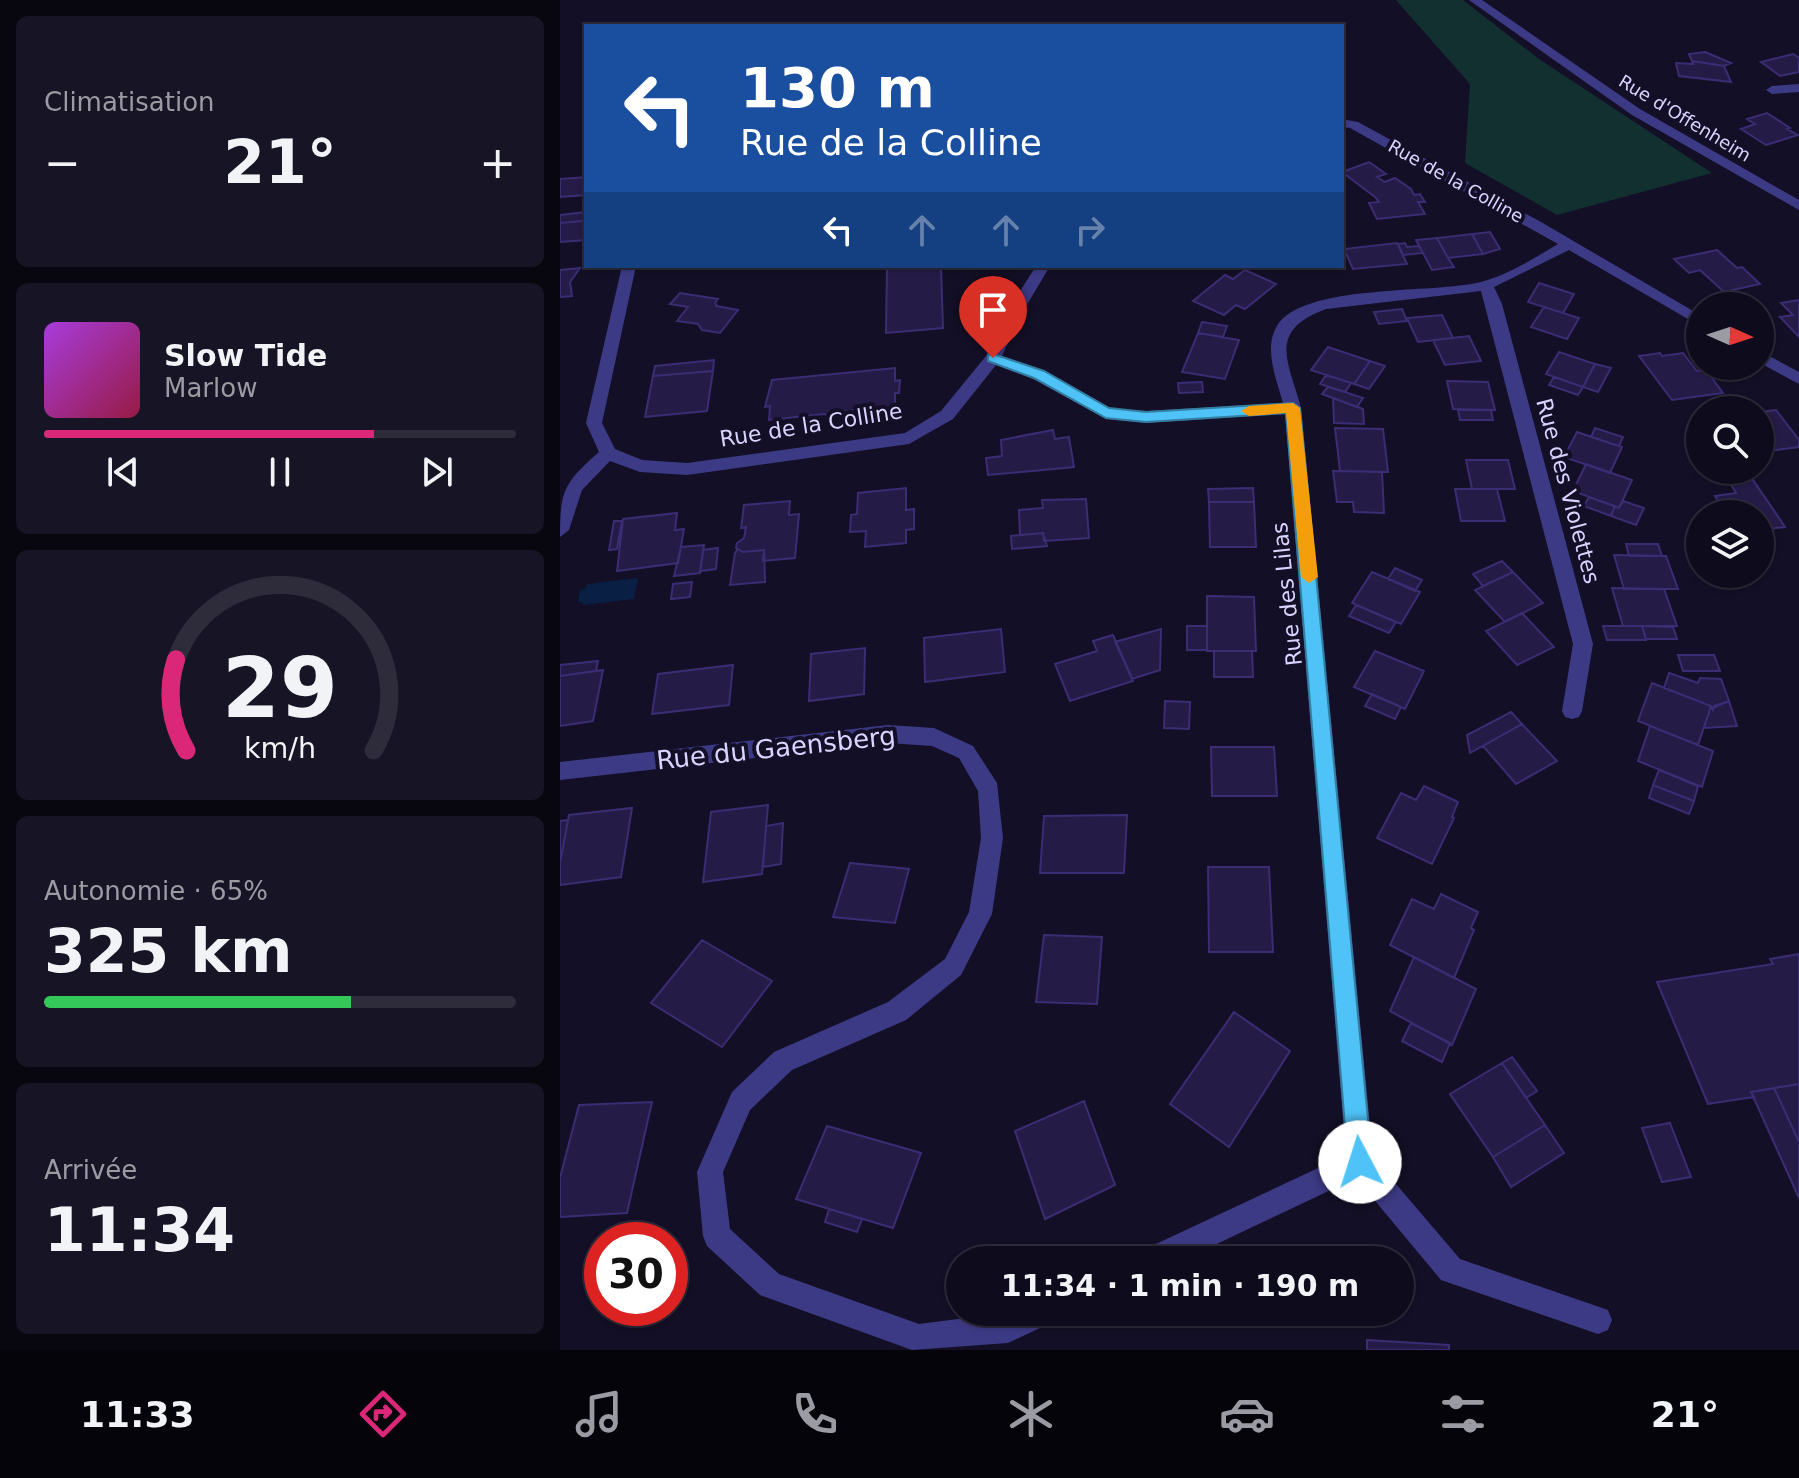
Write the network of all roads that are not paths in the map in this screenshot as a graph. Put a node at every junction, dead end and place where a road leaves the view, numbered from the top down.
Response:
1 (1475, 0) edge
2 (1799, 88) edge
3 (1772, 90) dead end
4 (1344, 123) edge
5 (1799, 206) edge
6 (1569, 244) junction
7 (629, 268) edge
8 (1042, 268) edge
9 (1486, 285) junction
10 (1686, 313) edge
11 (993, 358) junction
12 (1774, 364) edge
13 (1799, 379) edge
14 (1293, 408) junction
15 (608, 453) junction
16 (560, 530) edge
17 (1572, 711) dead end
18 (560, 771) edge
19 (1360, 1162) junction
20 (1183, 1246) edge
21 (1598, 1320) dead end
22 (1014, 1326) edge

1 - 5 street, Rue d'Offenheim
2 - 3 street
4 - 6 street, Rue de la Colline
6 - 9 street, Rue des Lilas
6 - 10 street, Rue de la Colline
7 - 15 street
8 - 11 street, Rue de la Colline
9 - 14 street, Rue des Lilas
9 - 17 street, Rue des Violettes
11 - 14 street
11 - 15 street, Rue de la Colline
12 - 13 street
14 - 19 street, Rue des Lilas
15 - 16 street
18 - 22 street, Rue du Gaensberg
19 - 20 street
19 - 21 street

